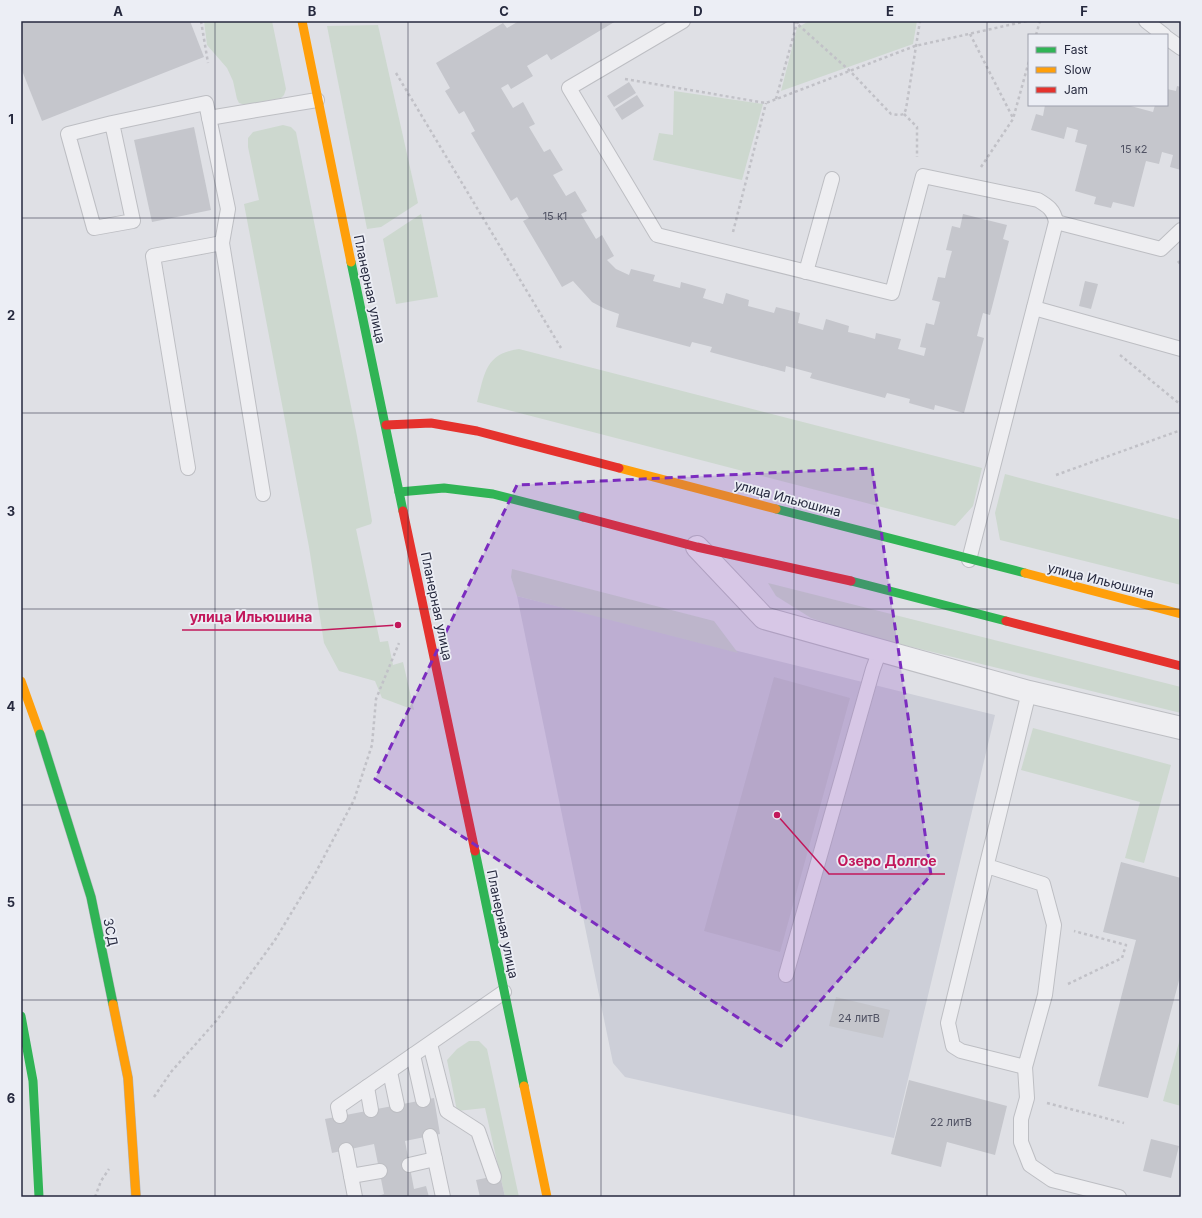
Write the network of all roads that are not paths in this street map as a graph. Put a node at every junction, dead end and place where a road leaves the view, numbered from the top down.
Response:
1 (302, 21) edge
2 (683, 21) edge
3 (1146, 21) edge
4 (1163, 34) edge
5 (1168, 39) edge
6 (1181, 48) edge
7 (317, 100) junction
8 (209, 118) junction
9 (112, 123) junction
10 (832, 179) dead end
11 (1056, 222) junction
12 (1181, 230) edge
13 (222, 243) junction
14 (806, 272) junction
15 (1034, 308) junction
16 (1181, 349) edge
17 (386, 426) junction
18 (188, 468) dead end
19 (400, 492) junction
20 (263, 494) dead end
21 (697, 547) junction
22 (969, 560) junction
23 (1181, 614) edge
24 (880, 650) junction
25 (1181, 666) edge
26 (21, 682) edge
27 (1029, 692) junction
28 (1181, 728) edge
29 (987, 866) junction
30 (786, 975) dead end
31 (504, 992) junction
32 (21, 1016) edge
33 (430, 1044) junction
34 (413, 1055) junction
35 (1025, 1067) junction
36 (390, 1072) junction
37 (366, 1087) junction
38 (423, 1100) dead end
39 (397, 1105) dead end
40 (371, 1110) dead end
41 (340, 1116) dead end
42 (430, 1136) dead end
43 (346, 1150) dead end
44 (435, 1160) junction
45 (409, 1165) dead end
46 (380, 1171) dead end
47 (352, 1176) junction
48 (494, 1177) dead end
49 (39, 1197) edge
50 (136, 1197) edge
51 (355, 1197) edge
52 (443, 1197) edge
53 (547, 1197) edge
54 (1119, 1197) edge

1 - 7 main road, Планерная улица
2 - 14 lane
3 - 4 lane
5 - 6 lane
7 - 8 lane
7 - 17 main road, Планерная улица
8 - 9 lane
8 - 13 lane
9 - 9 lane
10 - 14 lane
11 - 12 lane
11 - 14 lane
11 - 15 lane
13 - 18 lane
13 - 20 lane
15 - 16 lane
15 - 22 lane
17 - 19 main road, Планерная улица
17 - 22 main road, улица Ильюшина
19 - 21 main road
19 - 31 main road, Планерная улица
21 - 24 street
21 - 25 main road
22 - 23 main road, улица Ильюшина
24 - 27 street
24 - 30 lane
26 - 50 main road, ЗСД, bridge
27 - 28 street
27 - 29 lane
29 - 35 lane
29 - 35 lane
31 - 33 lane
31 - 53 main road, Планерная улица
32 - 49 main road
33 - 34 lane
33 - 48 lane
34 - 36 lane
34 - 38 lane
35 - 54 lane
36 - 37 lane
36 - 39 lane
37 - 40 lane
37 - 41 lane
42 - 44 lane
43 - 47 lane
44 - 45 lane
44 - 52 lane
46 - 47 lane
47 - 51 lane

